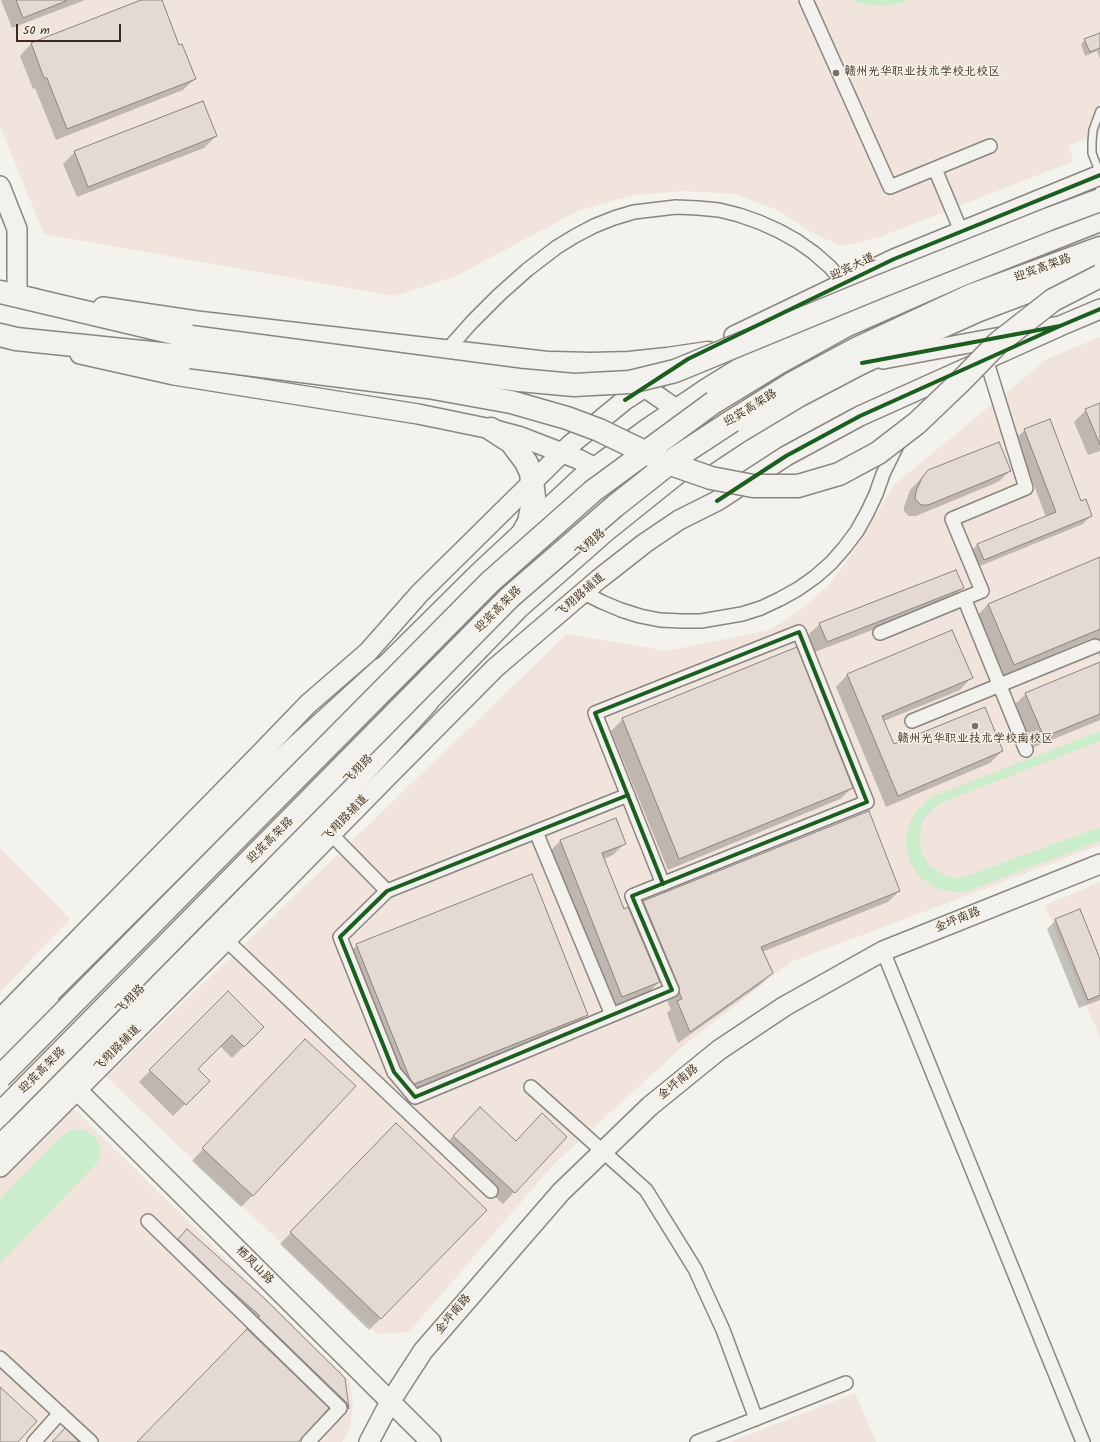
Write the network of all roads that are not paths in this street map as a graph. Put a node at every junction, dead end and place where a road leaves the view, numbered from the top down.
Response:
1 (806, 0) edge
2 (1100, 111) edge
3 (990, 146) dead end
4 (935, 169) junction
5 (1100, 174) edge
6 (0, 186) edge
7 (1100, 202) edge
8 (1008, 212) junction
9 (1100, 220) edge
10 (961, 231) junction
11 (1100, 248) edge
12 (1100, 265) edge
13 (1100, 276) edge
14 (844, 283) junction
15 (8, 294) edge
16 (1100, 309) edge
17 (840, 313) junction
18 (1060, 326) junction
19 (8, 337) edge
20 (191, 347) junction
21 (447, 350) junction
22 (698, 354) junction
23 (986, 359) junction
24 (554, 363) junction
25 (862, 363) junction
26 (958, 371) junction
27 (644, 388) junction
28 (677, 410) junction
29 (492, 429) junction
30 (713, 449) junction
31 (562, 452) junction
32 (596, 468) junction
33 (532, 482) junction
34 (646, 499) junction
35 (523, 533) junction
36 (584, 593) junction
37 (964, 598) junction
38 (880, 633) dead end
39 (1095, 646) dead end
40 (382, 669) junction
41 (999, 685) junction
42 (427, 702) junction
43 (912, 720) dead end
44 (1026, 750) dead end
45 (628, 795) junction
46 (536, 832) junction
47 (331, 834) junction
48 (1100, 864) edge
49 (663, 884) junction
50 (387, 891) junction
51 (226, 940) junction
52 (883, 951) junction
53 (612, 1015) junction
54 (0, 1019) edge
55 (0, 1042) edge
56 (0, 1057) edge
57 (0, 1076) edge
58 (531, 1086) dead end
59 (77, 1090) junction
60 (0, 1114) edge
61 (0, 1132) edge
62 (0, 1147) edge
63 (603, 1151) junction
64 (0, 1167) edge
65 (491, 1191) dead end
66 (148, 1221) dead end
67 (0, 1358) edge
68 (846, 1383) dead end
69 (390, 1402) junction
70 (60, 1414) junction
71 (756, 1419) junction
72 (34, 1442) edge
73 (91, 1442) edge
74 (308, 1442) edge
75 (369, 1442) edge
76 (431, 1442) edge
77 (697, 1442) edge
78 (1083, 1442) edge

1 - 4 street
2 - 5 lane
3 - 4 street
4 - 10 street
5 - 8 street, 迎宾大道
6 - 15 street
7 - 17 main road
7 - 20 highway, bridge
8 - 10 street, 迎宾大道
8 - 17 street
9 - 57 highway, 迎宾高架路, bridge
10 - 14 street, 迎宾大道
11 - 60 highway, 迎宾高架路, bridge
12 - 25 main road
13 - 20 highway, bridge
14 - 21 street
14 - 22 street, 迎宾大道
15 - 20 highway
15 - 21 street
16 - 18 street
17 - 22 highway
17 - 28 main road
18 - 23 street
18 - 25 street
19 - 20 highway
19 - 29 street
21 - 24 street
22 - 24 highway
22 - 27 street, 迎宾大道
23 - 26 street
23 - 37 street
24 - 27 street
25 - 30 main road, 飞翔路
26 - 36 street, 飞翔路辅道
26 - 36 street
27 - 28 street
27 - 31 street, 迎宾大道
28 - 30 street
28 - 32 main road
29 - 31 street
29 - 33 highway
30 - 34 main road, 飞翔路
31 - 32 street
31 - 33 street
32 - 34 street
32 - 35 main road
33 - 35 highway
33 - 54 street
34 - 42 main road, 飞翔路
35 - 40 main road
36 - 47 street, 飞翔路辅道
37 - 38 street
37 - 41 street
39 - 41 street
40 - 55 highway
40 - 56 main road
41 - 43 street
41 - 44 street
42 - 61 main road, 飞翔路
42 - 62 highway
45 - 46 street
45 - 49 street
45 - 49 street
46 - 50 street
46 - 53 street
47 - 50 street
47 - 51 street, 飞翔路辅道
48 - 52 street, 金坪南路
49 - 53 street
50 - 53 street
51 - 59 street, 飞翔路辅道
51 - 65 street
52 - 63 street, 金坪南路
52 - 78 street
58 - 63 street
59 - 64 street, 飞翔路辅道
59 - 69 street, 栖凤山路
63 - 69 street, 金坪南路
63 - 71 street
66 - 74 street
67 - 70 street
68 - 71 street
69 - 75 street, 金坪南路
69 - 76 street, 栖凤山路
70 - 72 street
70 - 73 street
71 - 77 street

